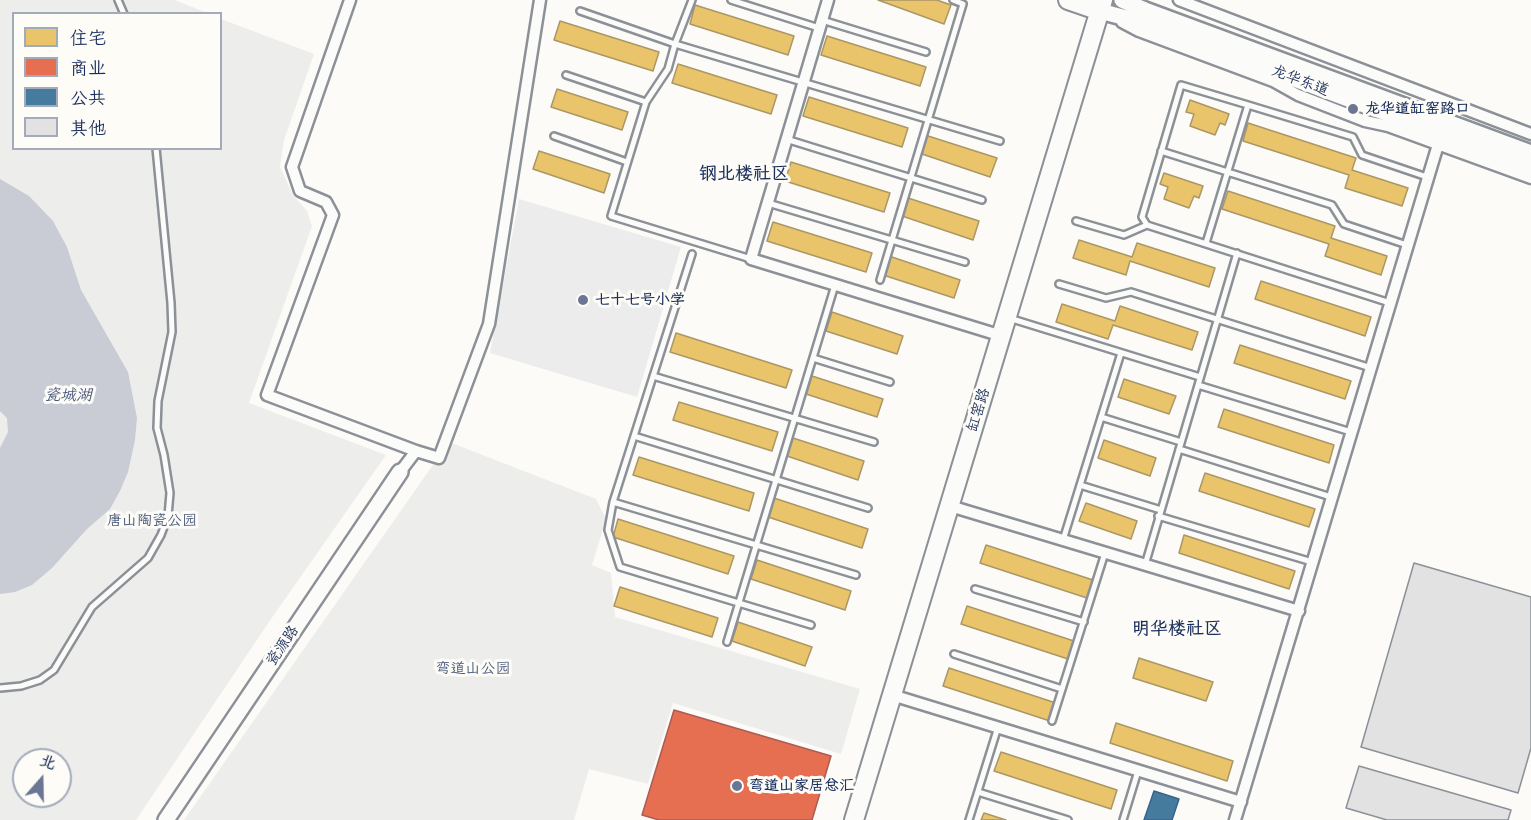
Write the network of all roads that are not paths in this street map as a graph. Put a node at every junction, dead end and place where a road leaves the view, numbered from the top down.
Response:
1 (350, 0) edge
2 (540, 0) edge
3 (692, 0) edge
4 (731, 0) edge
5 (828, 0) edge
6 (953, 0) edge
7 (1068, 0) edge
8 (1122, 0) edge
9 (1179, 0) edge
10 (1102, 6) edge
11 (580, 11) dead end
12 (820, 24) junction
13 (675, 44) junction
14 (926, 52) dead end
15 (566, 75) dead end
16 (803, 82) junction
17 (646, 102) junction
18 (1248, 105) junction
19 (928, 120) junction
20 (1441, 133) junction
21 (1531, 134) edge
22 (554, 136) dead end
23 (786, 139) junction
24 (1000, 141) dead end
25 (156, 150) edge
26 (1161, 151) junction
27 (1531, 153) edge
28 (627, 162) junction
29 (1531, 167) edge
30 (1228, 171) junction
31 (1427, 177) junction
32 (1531, 178) edge
33 (910, 179) junction
34 (982, 200) dead end
35 (768, 203) junction
36 (1076, 221) dead end
37 (1147, 225) junction
38 (892, 241) junction
39 (1206, 243) junction
40 (1407, 245) junction
41 (1237, 253) junction
42 (692, 254) dead end
43 (751, 259) junction
44 (965, 262) dead end
45 (880, 280) dead end
46 (835, 285) junction
47 (1059, 285) dead end
48 (1390, 303) junction
49 (1007, 318) junction
50 (1217, 320) junction
51 (1002, 336) junction
52 (1121, 353) junction
53 (813, 358) junction
54 (1371, 368) junction
55 (654, 376) junction
56 (1200, 377) junction
57 (890, 382) dead end
58 (1198, 385) junction
59 (1101, 417) junction
60 (795, 418) junction
61 (1352, 432) junction
62 (634, 436) junction
63 (874, 442) dead end
64 (1181, 442) junction
65 (1179, 449) junction
66 (416, 452) junction
67 (400, 472) joint
68 (776, 480) junction
69 (1080, 486) junction
70 (1333, 497) junction
71 (613, 502) junction
72 (950, 506) junction
73 (868, 508) dead end
74 (1161, 510) junction
75 (1158, 516) junction
76 (1063, 540) junction
77 (756, 545) junction
78 (1106, 553) junction
79 (1314, 562) junction
80 (1145, 565) junction
81 (856, 575) dead end
82 (975, 589) dead end
83 (739, 603) junction
84 (1299, 612) junction
85 (1084, 622) junction
86 (811, 626) dead end
87 (727, 642) dead end
88 (954, 654) dead end
89 (0, 688) edge
90 (1062, 689) junction
91 (892, 695) junction
92 (1052, 721) dead end
93 (998, 727) junction
94 (1138, 771) junction
95 (978, 792) junction
96 (1241, 802) junction
97 (166, 820) edge
98 (854, 820) edge
99 (969, 820) edge
100 (1068, 820) edge
101 (1123, 820) edge
102 (1235, 820) edge

1 - 66 street
2 - 66 street
3 - 13 lane
4 - 12 lane
5 - 12 street
6 - 19 lane
7 - 10 main road, 龙华东道
8 - 20 main road, 龙华东道
9 - 21 street
10 - 20 main road, 龙华东道
10 - 49 main road, 缸窑路
11 - 13 lane
12 - 14 lane
12 - 16 street
13 - 16 lane
13 - 17 lane
15 - 17 lane
16 - 19 lane
16 - 23 street
17 - 28 lane
18 - 26 lane
18 - 30 lane
18 - 31 lane
19 - 24 lane
19 - 33 lane
20 - 27 main road, 龙华东道
20 - 29 main road, 龙华东道
20 - 31 street
20 - 32 street
22 - 28 lane
23 - 33 lane
23 - 35 street
25 - 89 lane
26 - 30 lane
26 - 37 lane
28 - 43 lane
30 - 39 lane
30 - 40 lane
31 - 40 street
33 - 34 lane
33 - 38 lane
35 - 38 lane
35 - 43 street
36 - 37 lane
37 - 39 lane
38 - 44 lane
38 - 45 lane
39 - 41 lane
40 - 48 street
41 - 48 lane
41 - 50 lane
42 - 55 lane
43 - 46 street
46 - 51 street
46 - 53 lane
47 - 50 lane
48 - 54 street
49 - 51 main road, 缸窑路
49 - 52 lane
50 - 54 lane
50 - 56 lane
51 - 72 main road, 缸窑路
52 - 56 lane
52 - 59 lane
53 - 57 lane
53 - 60 lane
54 - 61 street
55 - 60 lane
55 - 62 lane
56 - 58 lane
58 - 61 lane
58 - 64 lane
59 - 64 lane
59 - 69 lane
60 - 63 lane
60 - 68 lane
61 - 70 street
62 - 68 lane
62 - 71 lane
64 - 65 lane
65 - 70 lane
65 - 74 lane
66 - 67 street
67 - 97 main road, 瓷源路
68 - 73 lane
68 - 77 lane
69 - 74 lane
69 - 76 lane
70 - 79 street
71 - 77 lane
71 - 83 lane
72 - 76 street
72 - 91 main road, 缸窑路
74 - 75 lane
75 - 79 lane
75 - 80 lane
76 - 78 street
77 - 81 lane
77 - 83 lane
78 - 80 street
78 - 85 lane
79 - 84 street
80 - 84 street
82 - 85 lane
83 - 86 lane
83 - 87 lane
84 - 96 street
85 - 90 lane
88 - 90 lane
90 - 92 lane
91 - 93 street
91 - 98 main road, 缸窑路
93 - 94 street
93 - 95 lane
94 - 96 street
94 - 101 lane
95 - 99 lane
95 - 100 lane
96 - 102 street

